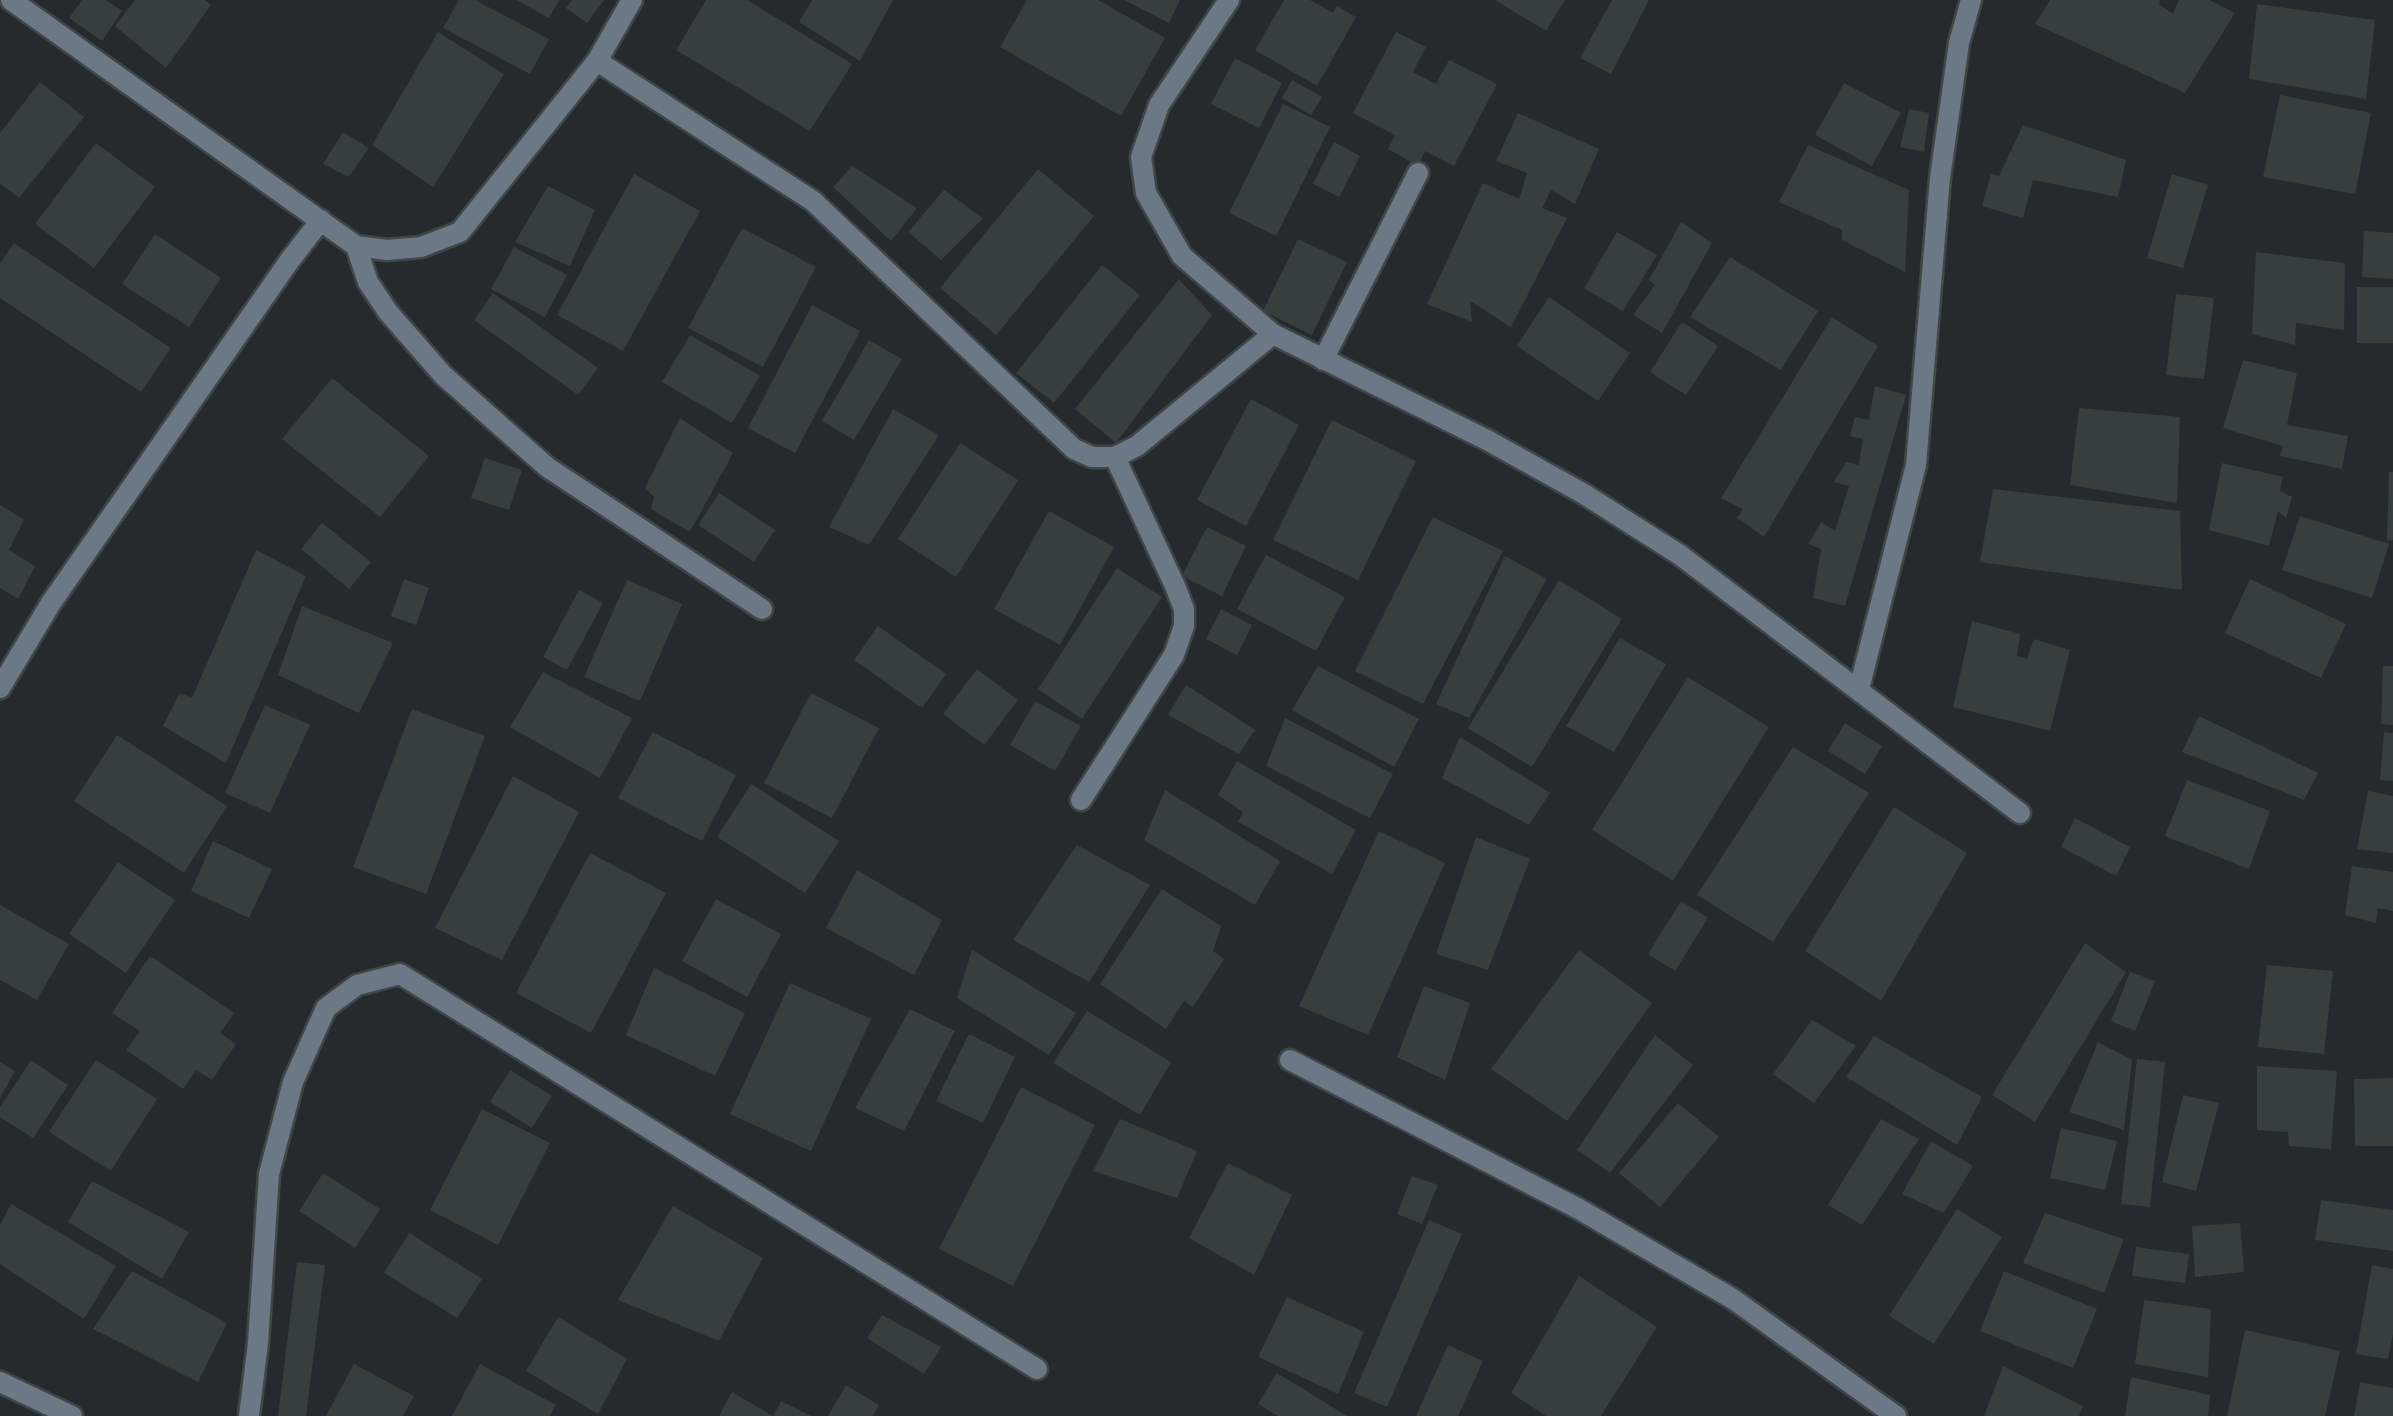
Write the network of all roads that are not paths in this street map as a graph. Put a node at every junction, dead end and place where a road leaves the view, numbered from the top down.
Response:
1 (11, 0) edge
2 (632, 0) edge
3 (1229, 0) edge
4 (1971, 0) edge
5 (597, 62) junction
6 (1418, 173) dead end
7 (321, 220) junction
8 (356, 246) junction
9 (1273, 334) junction
10 (1323, 360) junction
11 (1115, 457) junction
12 (762, 609) dead end
13 (0, 688) edge
14 (1859, 689) junction
15 (1081, 800) dead end
16 (2020, 814) dead end
17 (1290, 1060) dead end
18 (1036, 1369) dead end
19 (0, 1382) edge
20 (72, 1416) edge
21 (248, 1416) edge
22 (1896, 1416) edge

1 - 7 street
2 - 5 street
3 - 9 street
4 - 14 street
5 - 8 street
5 - 11 street
6 - 10 street
7 - 8 street
7 - 13 street
8 - 12 street
9 - 10 street
9 - 11 street
10 - 14 street
11 - 15 street
14 - 16 street
17 - 22 street
18 - 21 street
19 - 20 street

